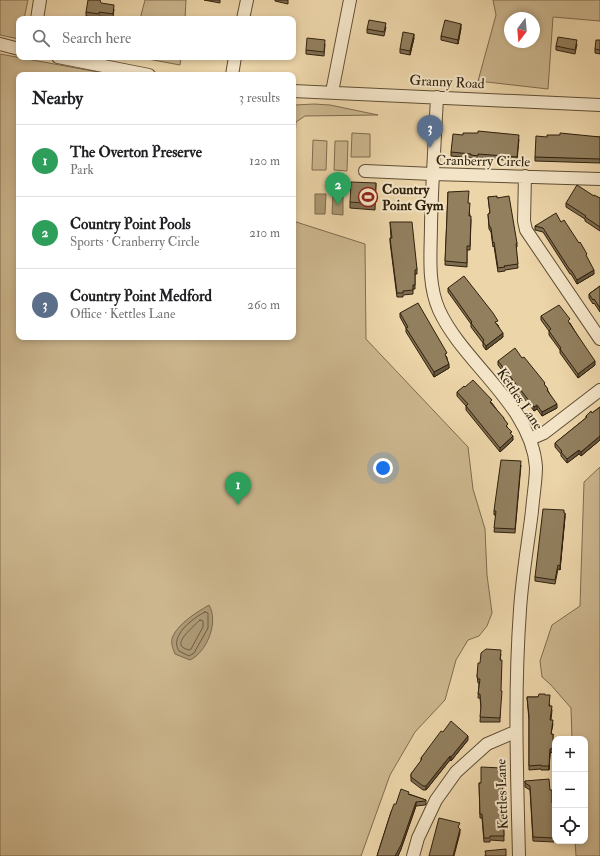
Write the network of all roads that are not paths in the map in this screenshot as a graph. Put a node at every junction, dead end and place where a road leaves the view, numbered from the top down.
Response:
1 (40, 0) edge
2 (247, 0) edge
3 (350, 0) edge
4 (37, 16) edge
5 (244, 16) edge
6 (0, 44) edge
7 (16, 48) edge
8 (73, 60) edge
9 (235, 60) edge
10 (134, 72) edge
11 (233, 72) edge
12 (296, 91) edge
13 (332, 92) junction
14 (437, 97) junction
15 (600, 105) edge
16 (365, 171) dead end
17 (433, 174) junction
18 (525, 176) junction
19 (600, 179) edge
20 (600, 339) edge
21 (600, 390) edge
22 (530, 439) junction
23 (515, 732) junction
24 (413, 856) edge
25 (519, 856) edge

1 - 4 street
2 - 5 street
3 - 13 street
6 - 7 street
8 - 10 street
9 - 11 street
12 - 13 street, Granny Road
13 - 14 street, Granny Road
14 - 15 street, Granny Road
14 - 17 street, Kettles Lane
16 - 17 street, Cranberry Circle
17 - 18 street, Cranberry Circle
17 - 22 street, Kettles Lane
18 - 19 street, Cranberry Circle
18 - 20 street
21 - 22 street
22 - 23 street, Kettles Lane
23 - 24 street, Kettles Lane
23 - 25 street, Kettles Lane

